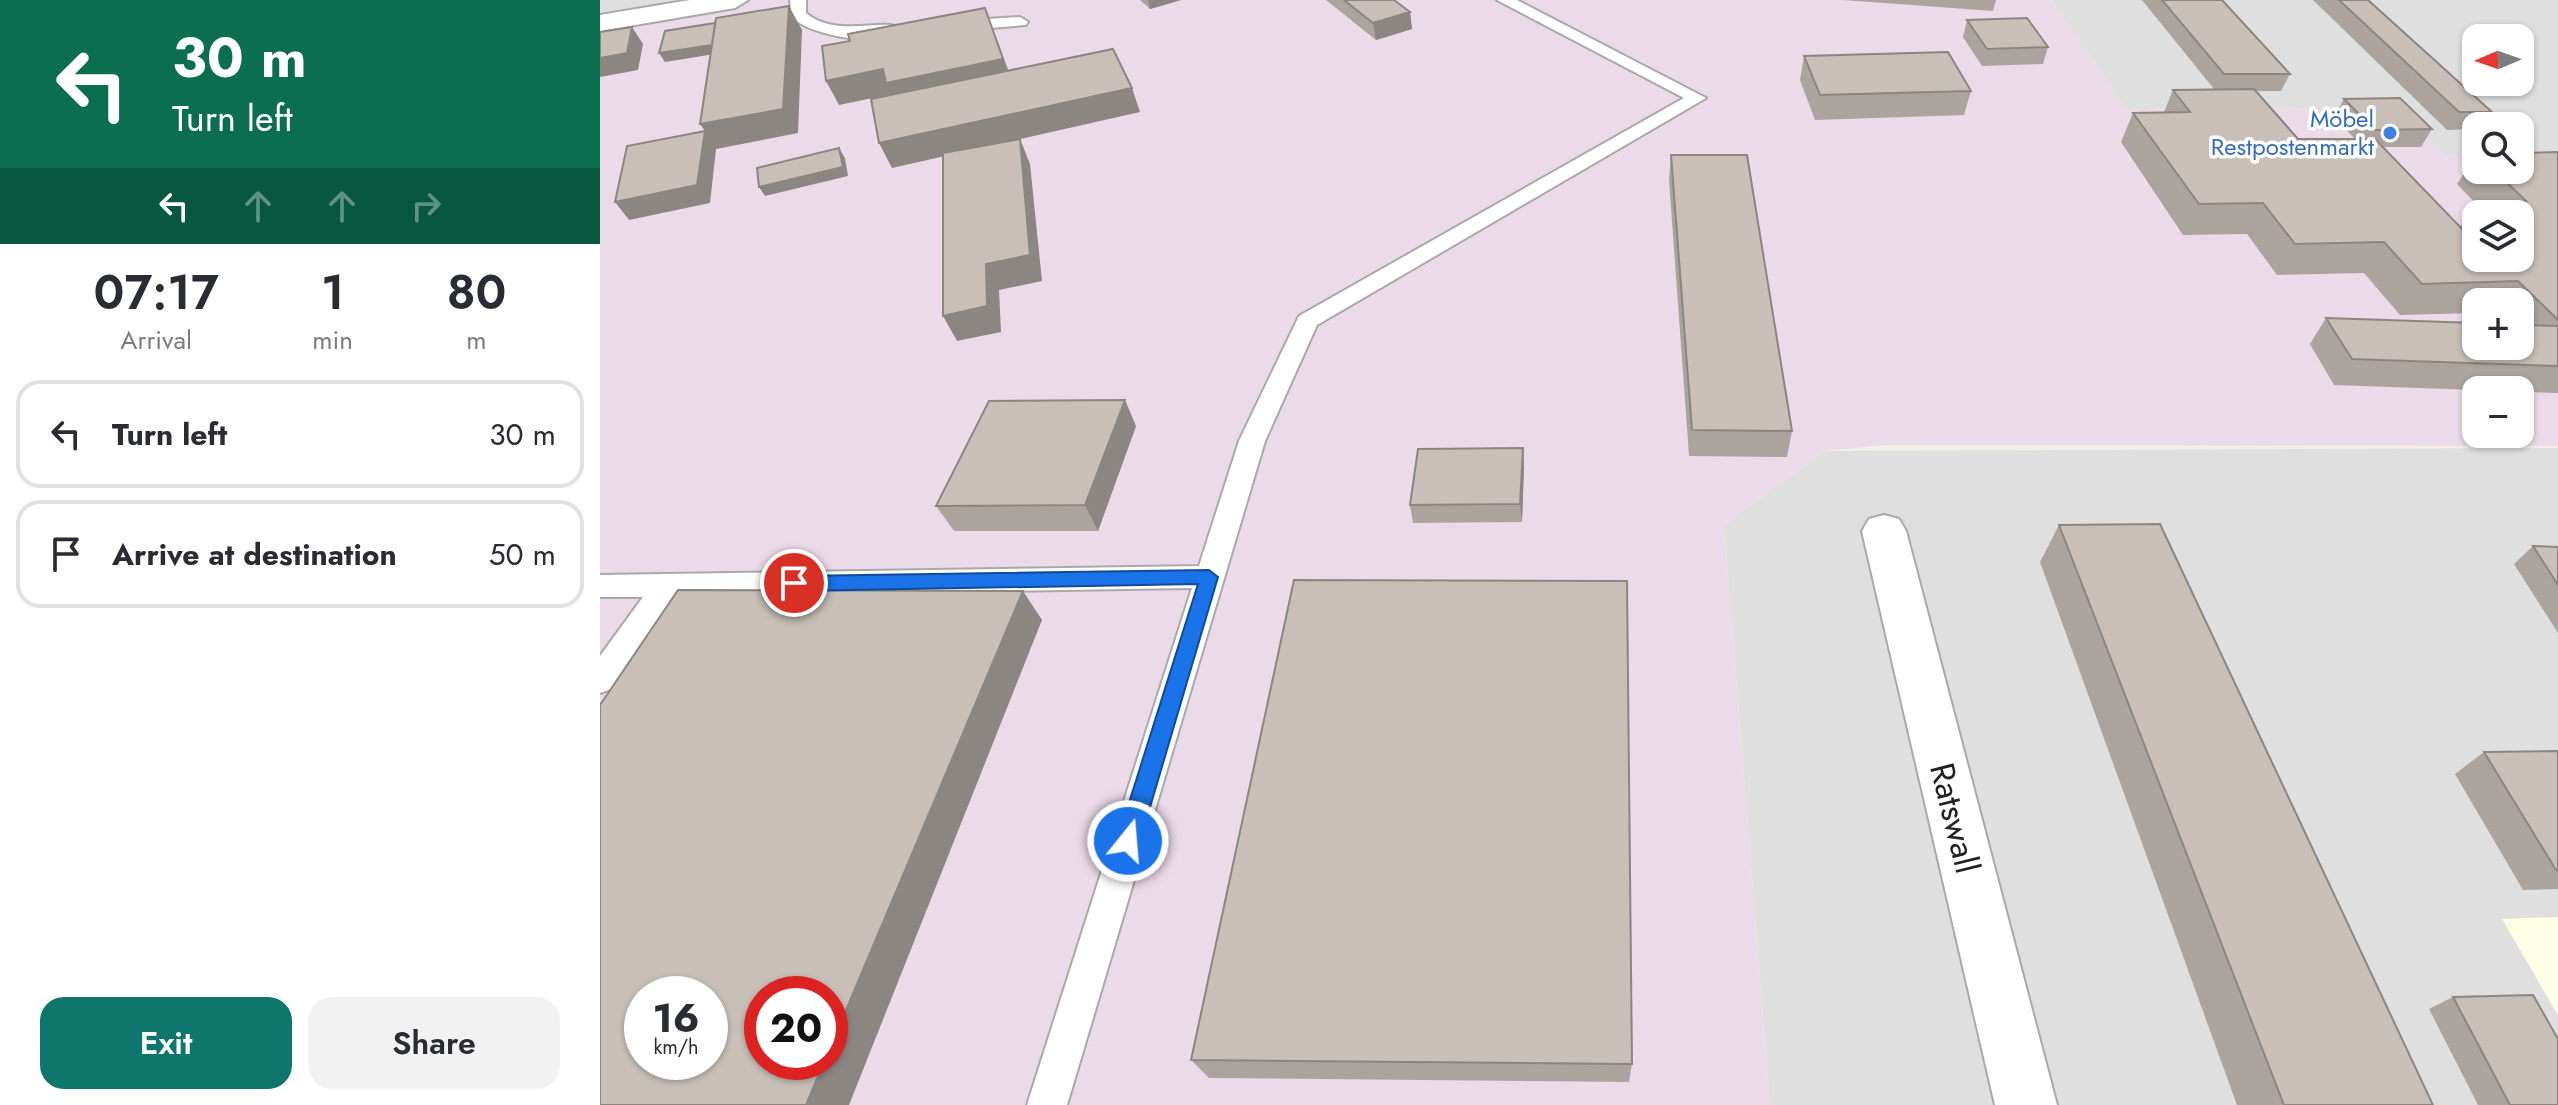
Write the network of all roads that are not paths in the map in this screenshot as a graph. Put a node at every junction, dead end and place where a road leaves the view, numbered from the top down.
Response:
1 (735, 0) edge
2 (798, 0) edge
3 (1505, 0) edge
4 (1020, 22) dead end
5 (600, 23) edge
6 (942, 27) edge
7 (910, 29) edge
8 (1884, 531) dead end
9 (1209, 577) junction
10 (667, 585) junction
11 (600, 586) edge
12 (600, 680) edge
13 (1047, 1105) edge
14 (2026, 1105) edge

1 - 5 street
2 - 7 lane
3 - 9 lane
4 - 6 lane
8 - 14 street, Ratswall
9 - 10 lane
9 - 13 lane
10 - 11 lane
10 - 12 lane

